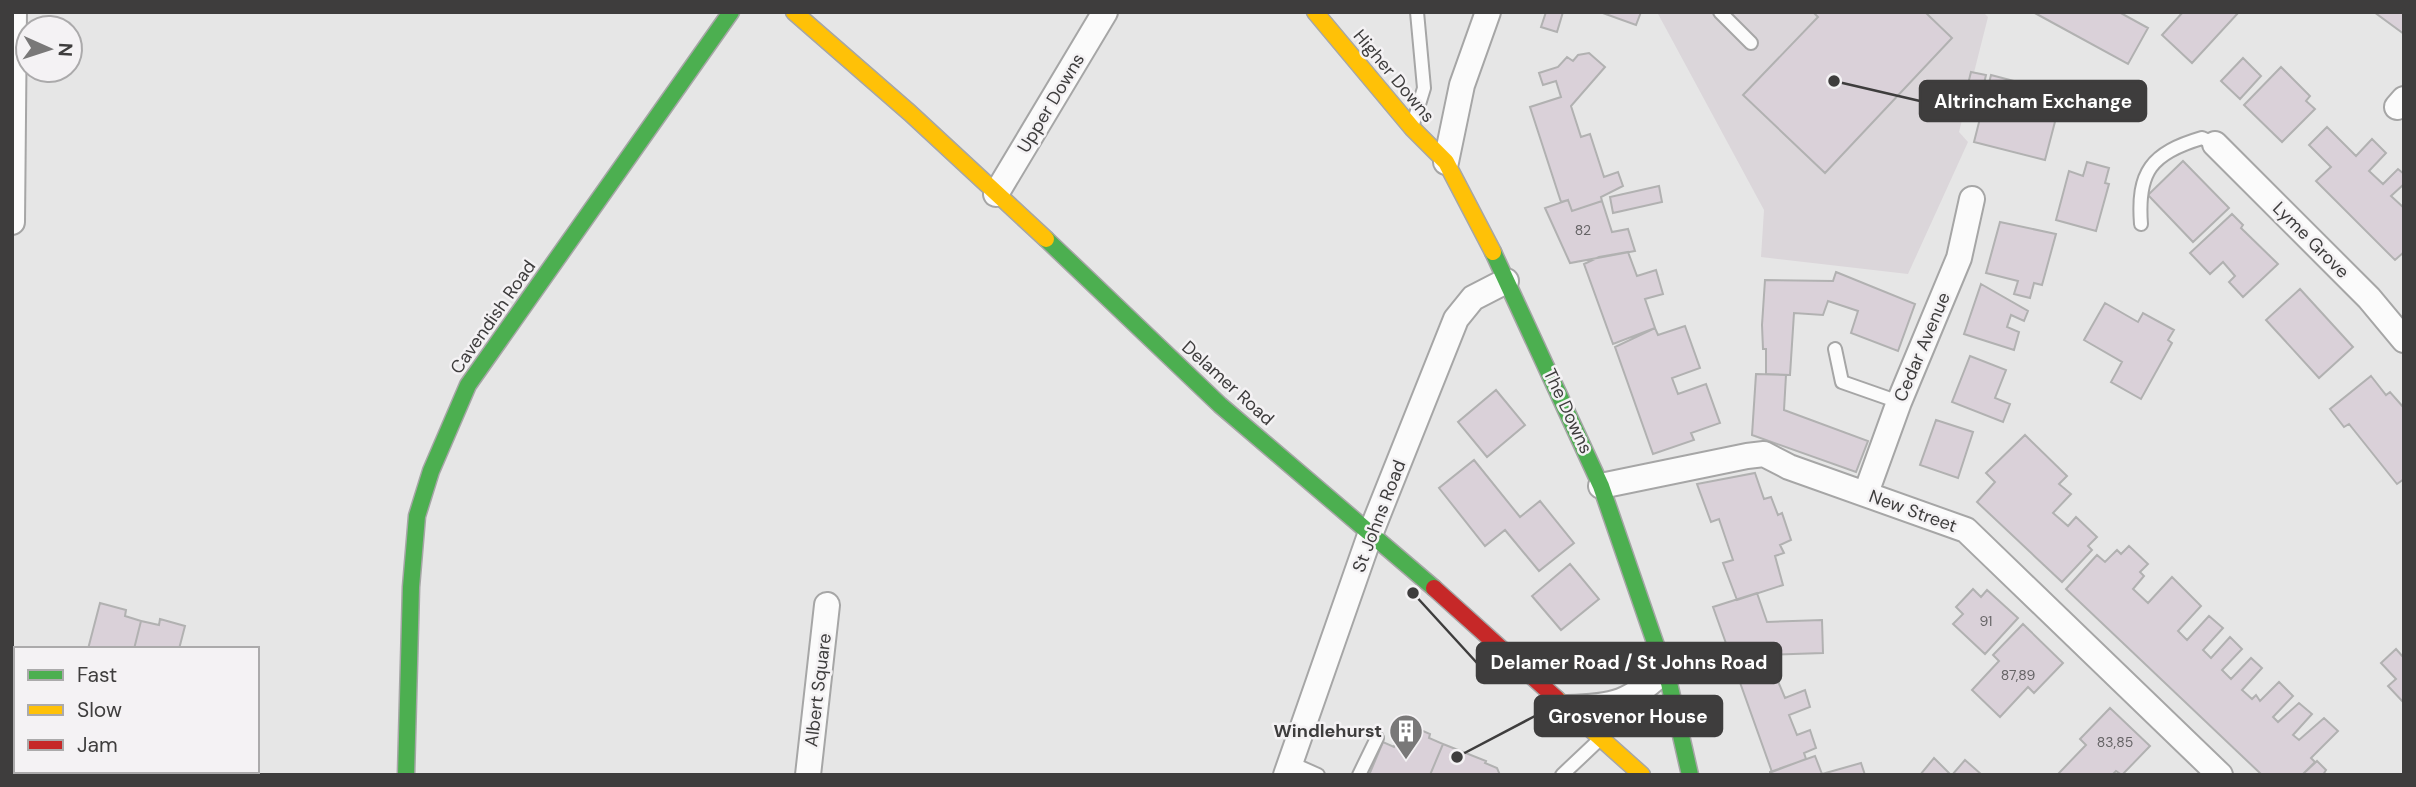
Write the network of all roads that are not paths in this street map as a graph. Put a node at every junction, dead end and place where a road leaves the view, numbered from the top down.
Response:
1 (14, 12) edge
2 (731, 12) edge
3 (794, 12) edge
4 (1105, 12) edge
5 (1315, 12) edge
6 (1417, 12) edge
7 (1488, 12) edge
8 (1720, 12) edge
9 (1751, 43) dead end
10 (1412, 128) junction
11 (2215, 144) joint
12 (1446, 162) junction
13 (996, 194) junction
14 (1972, 200) dead end
15 (12, 222) edge
16 (2141, 225) dead end
17 (1506, 281) junction
18 (2404, 340) edge
19 (1835, 349) dead end
20 (1899, 402) junction
21 (1601, 486) junction
22 (1866, 493) junction
23 (1371, 532) junction
24 (827, 605) dead end
25 (1665, 669) junction
26 (1567, 708) junction
27 (1602, 737) junction
28 (1377, 738) dead end
29 (1289, 769) edge
30 (406, 775) edge
31 (808, 775) edge
32 (1318, 775) edge
33 (1359, 775) edge
34 (1562, 775) edge
35 (1642, 775) edge
36 (1690, 775) edge
37 (2221, 775) edge

1 - 15 street
2 - 30 street, Cavendish Road
3 - 13 street, Delamer Road
4 - 13 street, Upper Downs
5 - 10 street, Higher Downs
6 - 10 lane
7 - 12 street
8 - 9 lane
10 - 12 street, Higher Downs
11 - 16 lane
11 - 18 street, Lyme Grove
12 - 17 street, The Downs
13 - 23 street, Delamer Road
14 - 20 street, Cedar Avenue
17 - 21 street, The Downs
17 - 23 street, St Johns Road
19 - 20 lane
20 - 22 street, Cedar Avenue
21 - 22 street, New Street
21 - 25 street, The Downs
22 - 37 street, New Street
23 - 26 street, Delamer Road
23 - 29 street, St Johns Road
24 - 31 street, Albert Square
25 - 26 street
25 - 36 street, The Downs
26 - 27 street, Delamer Road
27 - 34 lane
27 - 35 street, Delamer Road
28 - 33 lane
29 - 32 lane

